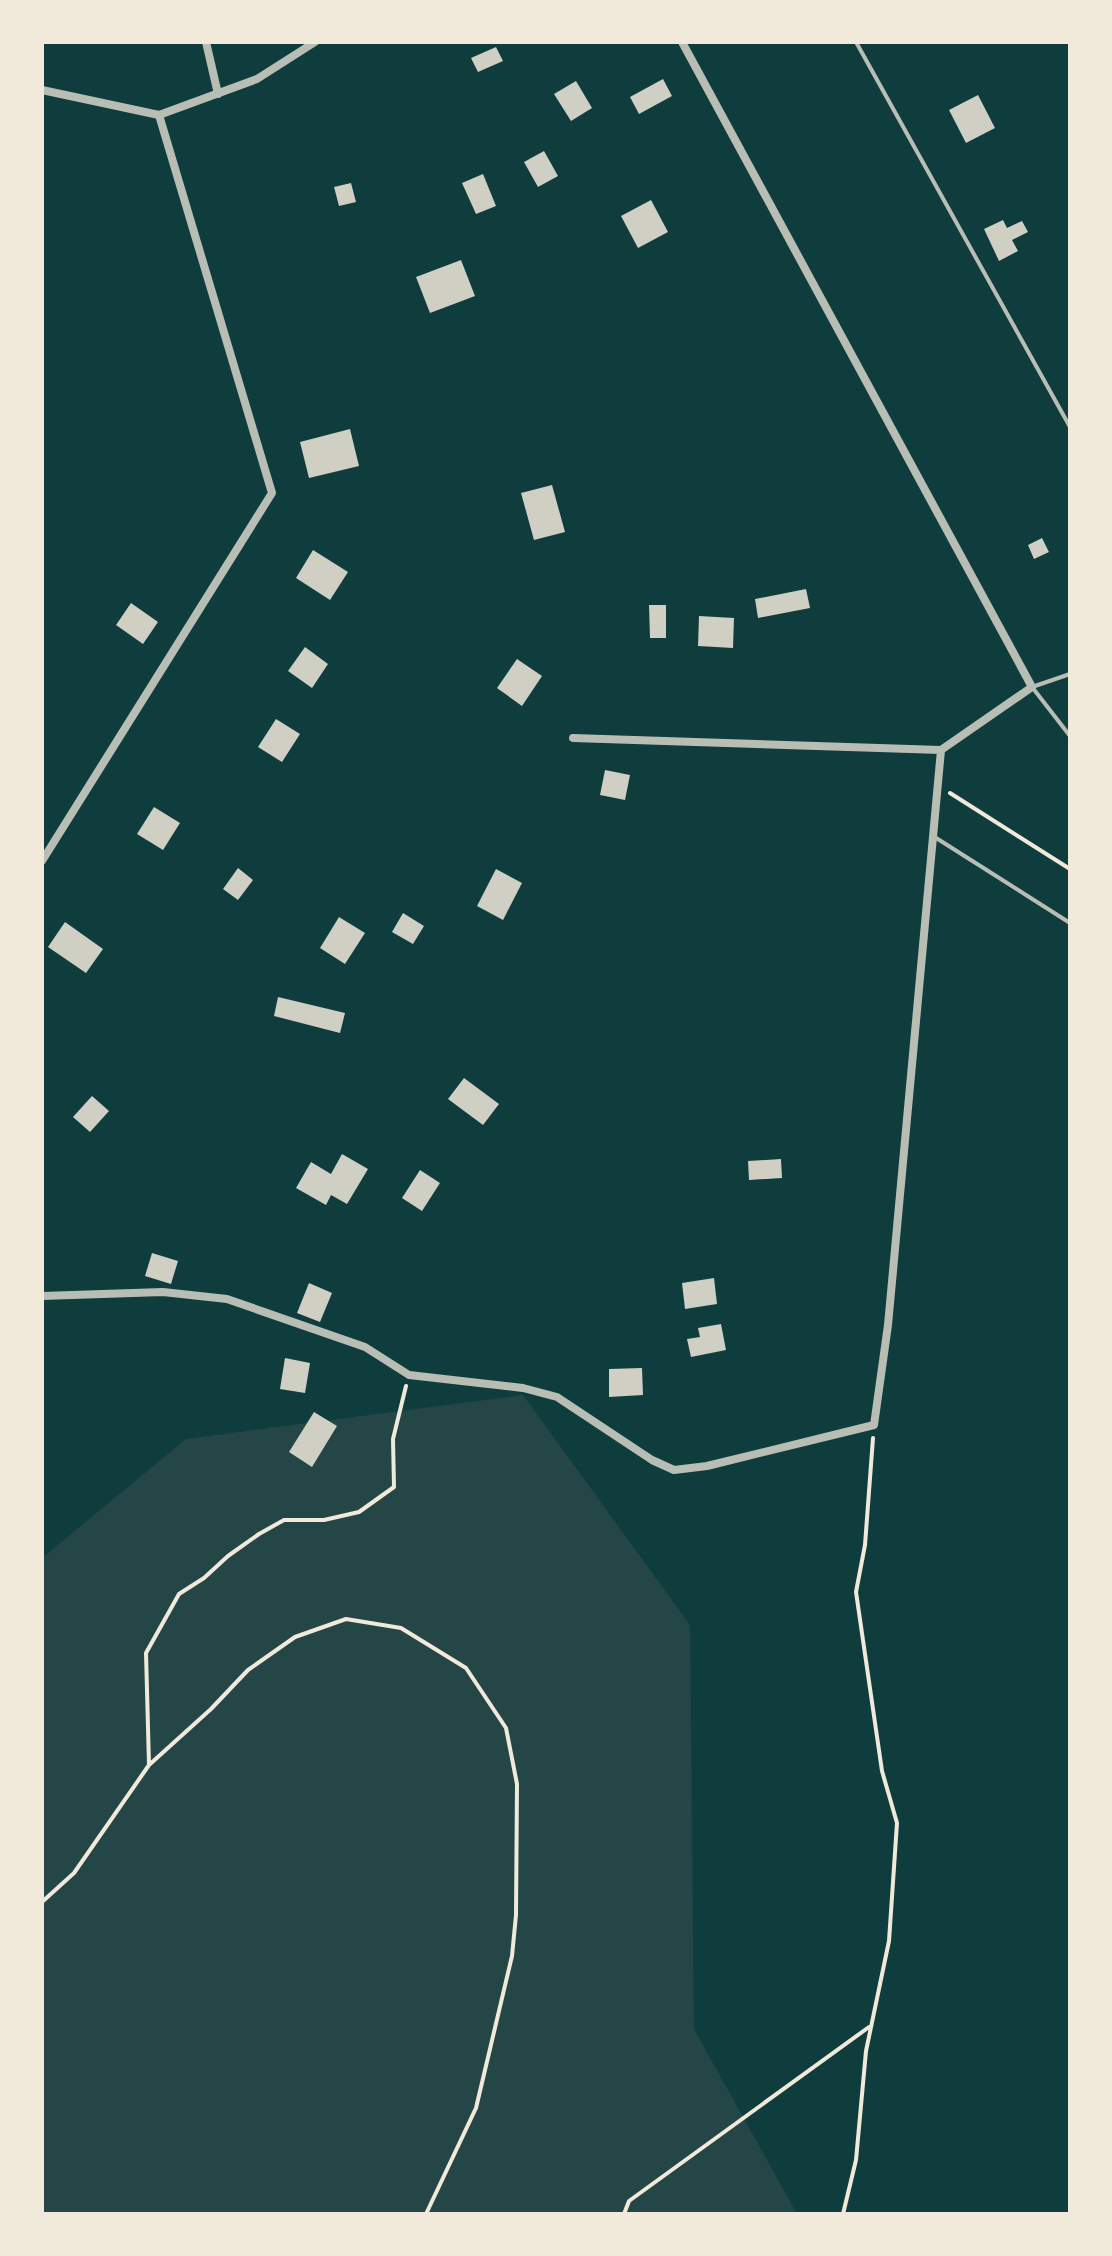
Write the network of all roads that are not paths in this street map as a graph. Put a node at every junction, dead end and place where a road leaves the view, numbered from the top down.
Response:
1 (206, 42) edge
2 (315, 42) edge
3 (682, 42) edge
4 (856, 42) edge
5 (42, 90) edge
6 (218, 94) junction
7 (159, 115) junction
8 (1070, 427) edge
9 (1070, 674) edge
10 (1032, 687) junction
11 (1070, 736) edge
12 (573, 738) dead end
13 (941, 750) junction
14 (933, 836) junction
15 (42, 861) edge
16 (1070, 923) edge
17 (42, 1296) edge

1 - 6 street
2 - 6 street
3 - 10 street
4 - 8 lane
5 - 7 street
6 - 7 street
7 - 15 street
9 - 10 lane
10 - 11 lane
10 - 13 street
12 - 13 street
13 - 14 street
14 - 16 lane
14 - 17 street

